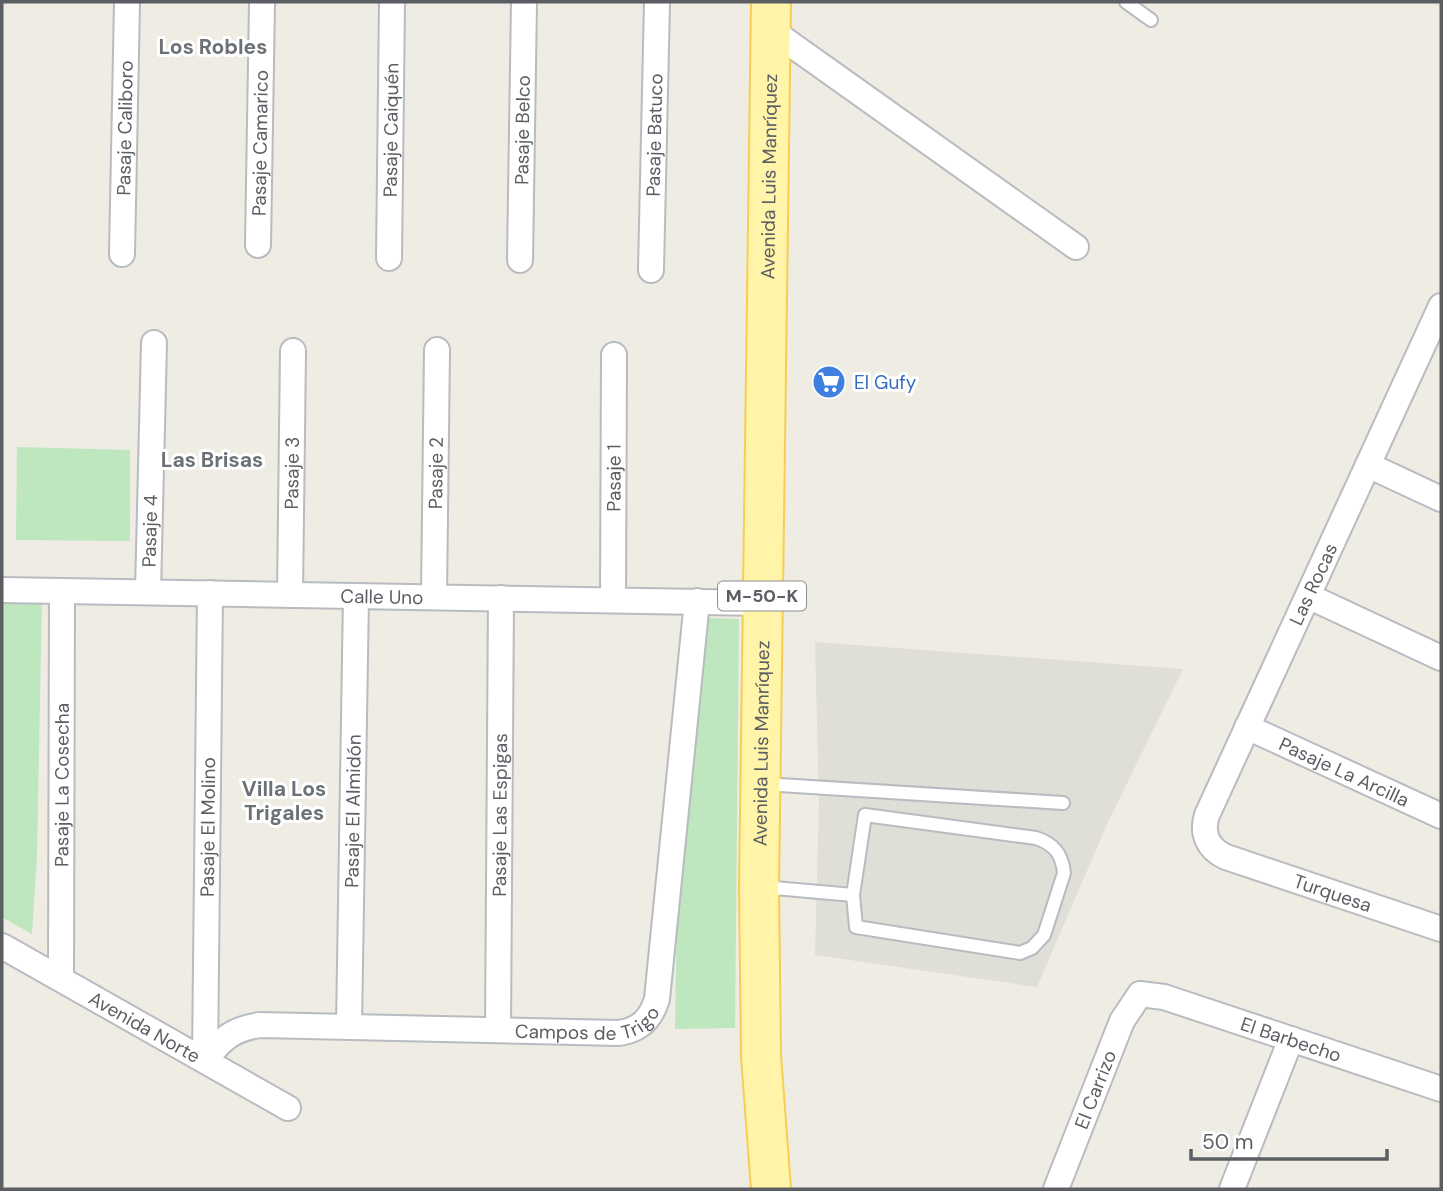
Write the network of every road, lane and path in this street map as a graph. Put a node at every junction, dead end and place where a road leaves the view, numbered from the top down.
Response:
1 (127, 2) edge
2 (262, 2) edge
3 (392, 2) edge
4 (524, 2) edge
5 (657, 2) edge
6 (1126, 2) edge
7 (771, 16) edge
8 (1151, 20) dead end
9 (258, 244) dead end
10 (1076, 247) dead end
11 (122, 254) dead end
12 (388, 258) dead end
13 (520, 260) dead end
14 (651, 270) dead end
15 (1441, 306) edge
16 (1435, 336) edge
17 (154, 343) dead end
18 (437, 350) dead end
19 (293, 351) dead end
20 (614, 355) dead end
21 (1368, 465) junction
22 (1441, 499) edge
23 (2, 590) edge
24 (62, 591) junction
25 (148, 592) junction
26 (210, 593) junction
27 (290, 595) junction
28 (356, 596) junction
29 (1308, 596) junction
30 (434, 597) junction
31 (501, 598) junction
32 (613, 600) junction
33 (697, 601) junction
34 (762, 603) junction
35 (1441, 658) edge
36 (1248, 727) junction
37 (760, 784) junction
38 (1063, 803) dead end
39 (1441, 816) edge
40 (1226, 857) joint
41 (759, 887) junction
42 (853, 895) junction
43 (1441, 929) edge
44 (2, 946) edge
45 (61, 979) junction
46 (1140, 994) joint
47 (349, 1026) junction
48 (498, 1030) junction
49 (1291, 1039) junction
50 (205, 1060) junction
51 (1441, 1088) edge
52 (288, 1108) dead end
53 (771, 1189) edge
54 (1056, 1189) edge
55 (1232, 1189) edge

1 - 11 street, Pasaje Caliboro
2 - 9 street, Pasaje Camarico
3 - 12 street, Pasaje Caiquén
4 - 13 street, Pasaje Belco
5 - 14 street, Pasaje Batuco
6 - 8 lane
7 - 10 street
7 - 34 main road, Avenida Luis Manríquez / M-50-K
15 - 16 street, Las Rocas
16 - 21 street, Las Rocas
17 - 25 street, Pasaje 4
18 - 30 street, Pasaje 2
19 - 27 street, Pasaje 3
20 - 32 street, Pasaje 1
21 - 22 street
21 - 29 street, Las Rocas
23 - 24 street, Calle Uno
24 - 25 street, Calle Uno
24 - 45 street, Pasaje La Cosecha
25 - 26 street, Calle Uno
26 - 27 street, Calle Uno
26 - 50 street, Pasaje El Molino
27 - 28 street, Calle Uno
28 - 30 street, Calle Uno
28 - 47 street, Pasaje El Almidón
29 - 35 street
29 - 36 street, Las Rocas
30 - 31 street, Calle Uno
31 - 32 street, Calle Uno
31 - 48 street, Pasaje Las Espigas
32 - 33 street, Calle Uno
33 - 34 street, Calle Uno
33 - 48 street, Campos de Trigo
34 - 37 main road, Avenida Luis Manríquez / M-50-K
36 - 39 street, Pasaje La Arcilla
36 - 40 street, Las Rocas
37 - 38 lane
37 - 41 main road, Avenida Luis Manríquez / M-50-K
40 - 43 street, Turquesa
41 - 42 lane
41 - 53 main road, Avenida Luis Manríquez / M-50-K
42 - 42 lane
44 - 45 street, Avenida Norte
45 - 50 street, Avenida Norte
46 - 49 street, El Barbecho
46 - 54 street, El Carrizo
47 - 48 street, Campos de Trigo
47 - 50 street, Campos de Trigo
49 - 51 street, El Barbecho
49 - 55 street
50 - 52 street, Avenida Norte

